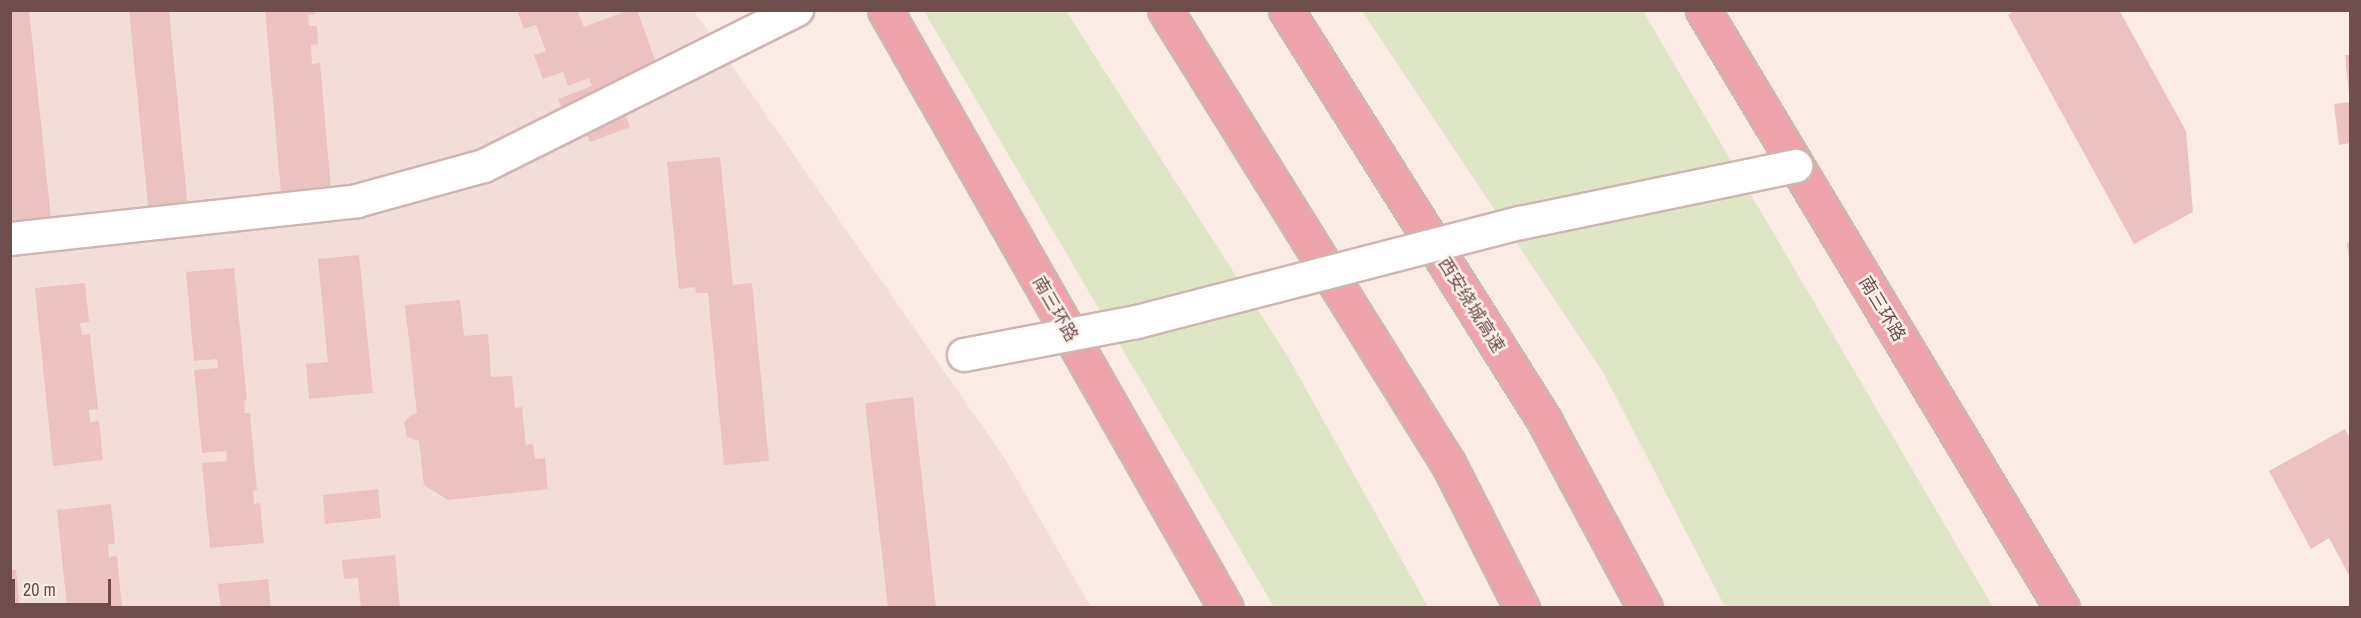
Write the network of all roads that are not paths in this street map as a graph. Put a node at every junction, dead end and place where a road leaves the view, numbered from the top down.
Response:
1 (797, 10) edge
2 (885, 10) edge
3 (1165, 10) edge
4 (1286, 10) edge
5 (1703, 10) edge
6 (1796, 166) junction
7 (10, 239) edge
8 (964, 355) dead end
9 (1226, 608) edge
10 (1522, 608) edge
11 (1644, 608) edge
12 (2061, 608) edge

1 - 7 street
2 - 9 highway, 南三环路
3 - 10 highway
4 - 11 highway, 西安绕城高速
5 - 6 highway, 南三环路
6 - 8 street, bridge
6 - 12 highway, 南三环路

